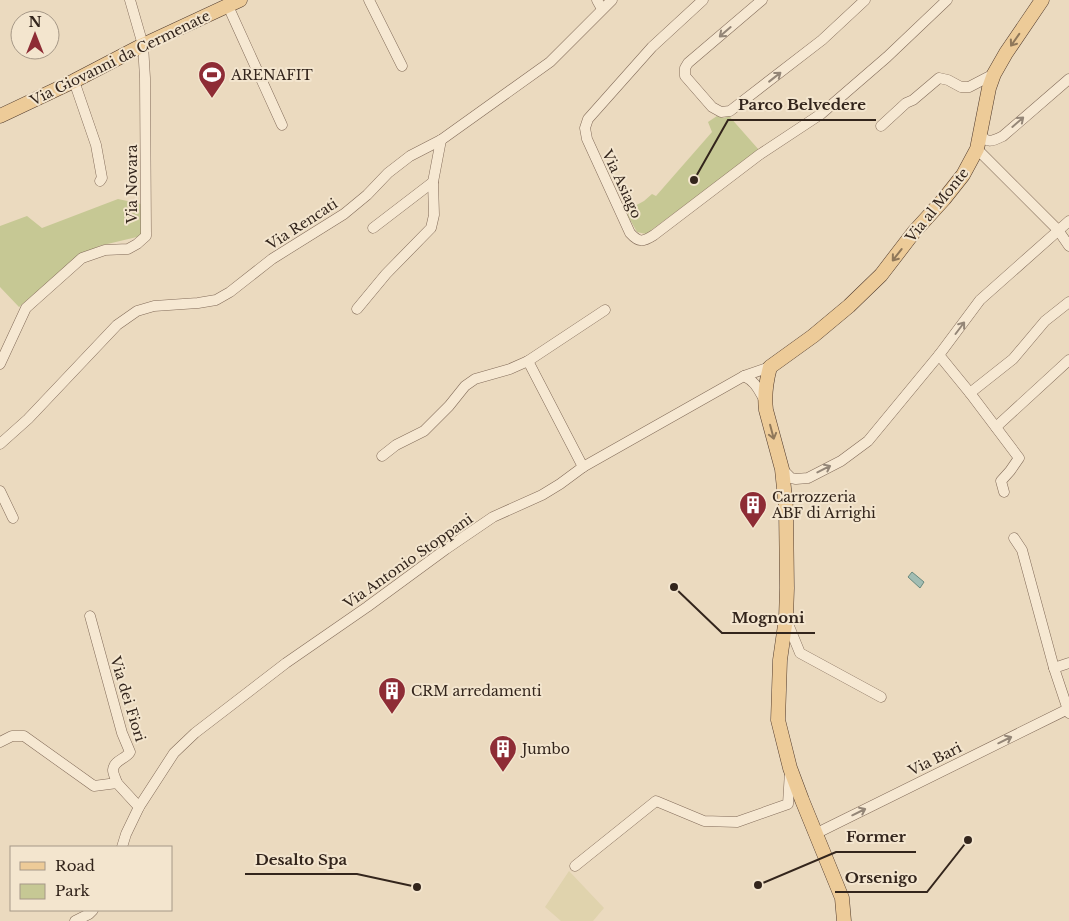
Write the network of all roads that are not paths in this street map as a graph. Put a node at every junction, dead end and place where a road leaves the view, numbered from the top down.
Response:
1 (130, 0) edge
2 (368, 0) edge
3 (612, 0) edge
4 (703, 0) edge
5 (762, 0) edge
6 (865, 0) edge
7 (947, 0) edge
8 (1042, 0) edge
9 (234, 3) edge
10 (600, 4) edge
11 (143, 46) junction
12 (402, 66) dead end
13 (994, 74) junction
14 (1069, 79) edge
15 (74, 82) junction
16 (0, 116) edge
17 (282, 125) dead end
18 (881, 126) dead end
19 (980, 132) junction
20 (441, 140) junction
21 (977, 149) junction
22 (100, 181) dead end
23 (433, 182) junction
24 (1069, 221) edge
25 (374, 228) dead end
26 (1058, 230) junction
27 (1069, 246) edge
28 (1069, 302) edge
29 (357, 309) dead end
30 (605, 310) dead end
31 (939, 354) junction
32 (1069, 360) edge
33 (528, 361) junction
34 (0, 364) edge
35 (770, 367) junction
36 (744, 376) junction
37 (970, 392) junction
38 (765, 401) junction
39 (996, 427) junction
40 (0, 444) edge
41 (382, 456) dead end
42 (583, 467) junction
43 (782, 469) junction
44 (802, 479) junction
45 (0, 491) edge
46 (1004, 492) dead end
47 (786, 508) junction
48 (13, 518) dead end
49 (1014, 538) dead end
50 (90, 616) dead end
51 (786, 618) junction
52 (1069, 663) edge
53 (1054, 668) junction
54 (881, 697) dead end
55 (1068, 711) edge
56 (0, 742) edge
57 (790, 768) junction
58 (117, 783) junction
59 (139, 806) junction
60 (815, 834) junction
61 (122, 846) edge
62 (574, 866) dead end
63 (92, 911) edge
64 (75, 921) edge
65 (844, 921) edge

1 - 11 street
2 - 12 street
3 - 10 street, Via Rencati
4 - 7 street, Via Asiago
5 -> 6 street
8 -> 13 main road, Via al Monte
9 - 11 main road, Via Giovanni da Cermenate
9 - 17 street
10 - 20 street, Via Rencati
11 - 15 main road, Via Giovanni da Cermenate
11 - 34 street, Via Novara
13 - 18 street
13 - 19 main road, Via al Monte
19 -> 14 street
15 - 16 main road, Via Giovanni da Cermenate
15 - 22 street
19 - 21 main road, Via al Monte
20 - 23 street
20 - 40 street, Via Rencati
21 - 26 street
21 -> 35 main road, Via al Monte
23 - 25 street
23 - 29 street
24 - 26 street
26 - 27 street
31 -> 26 street
28 - 37 street
30 - 33 street
31 - 37 street
44 -> 31 street
32 - 39 street
33 - 41 street
33 - 42 street
35 - 36 street, Via Antonio Stoppani
35 - 38 main road
36 - 38 street
36 - 42 street, Via Antonio Stoppani
37 - 39 street
38 -> 43 main road
39 - 46 street
42 - 59 street, Via Antonio Stoppani
43 - 44 street
43 - 47 main road
44 - 47 street
45 - 48 street
47 - 51 main road
49 - 53 street
50 - 58 street, Via dei Fiori
51 - 54 street
51 - 57 main road
52 - 53 street
53 - 55 street
60 -> 55 street, Via Bari
56 - 58 street
57 - 60 main road
57 - 62 street
58 - 59 street
59 - 61 street, Via Antonio Stoppani
60 - 65 main road
63 - 64 street

